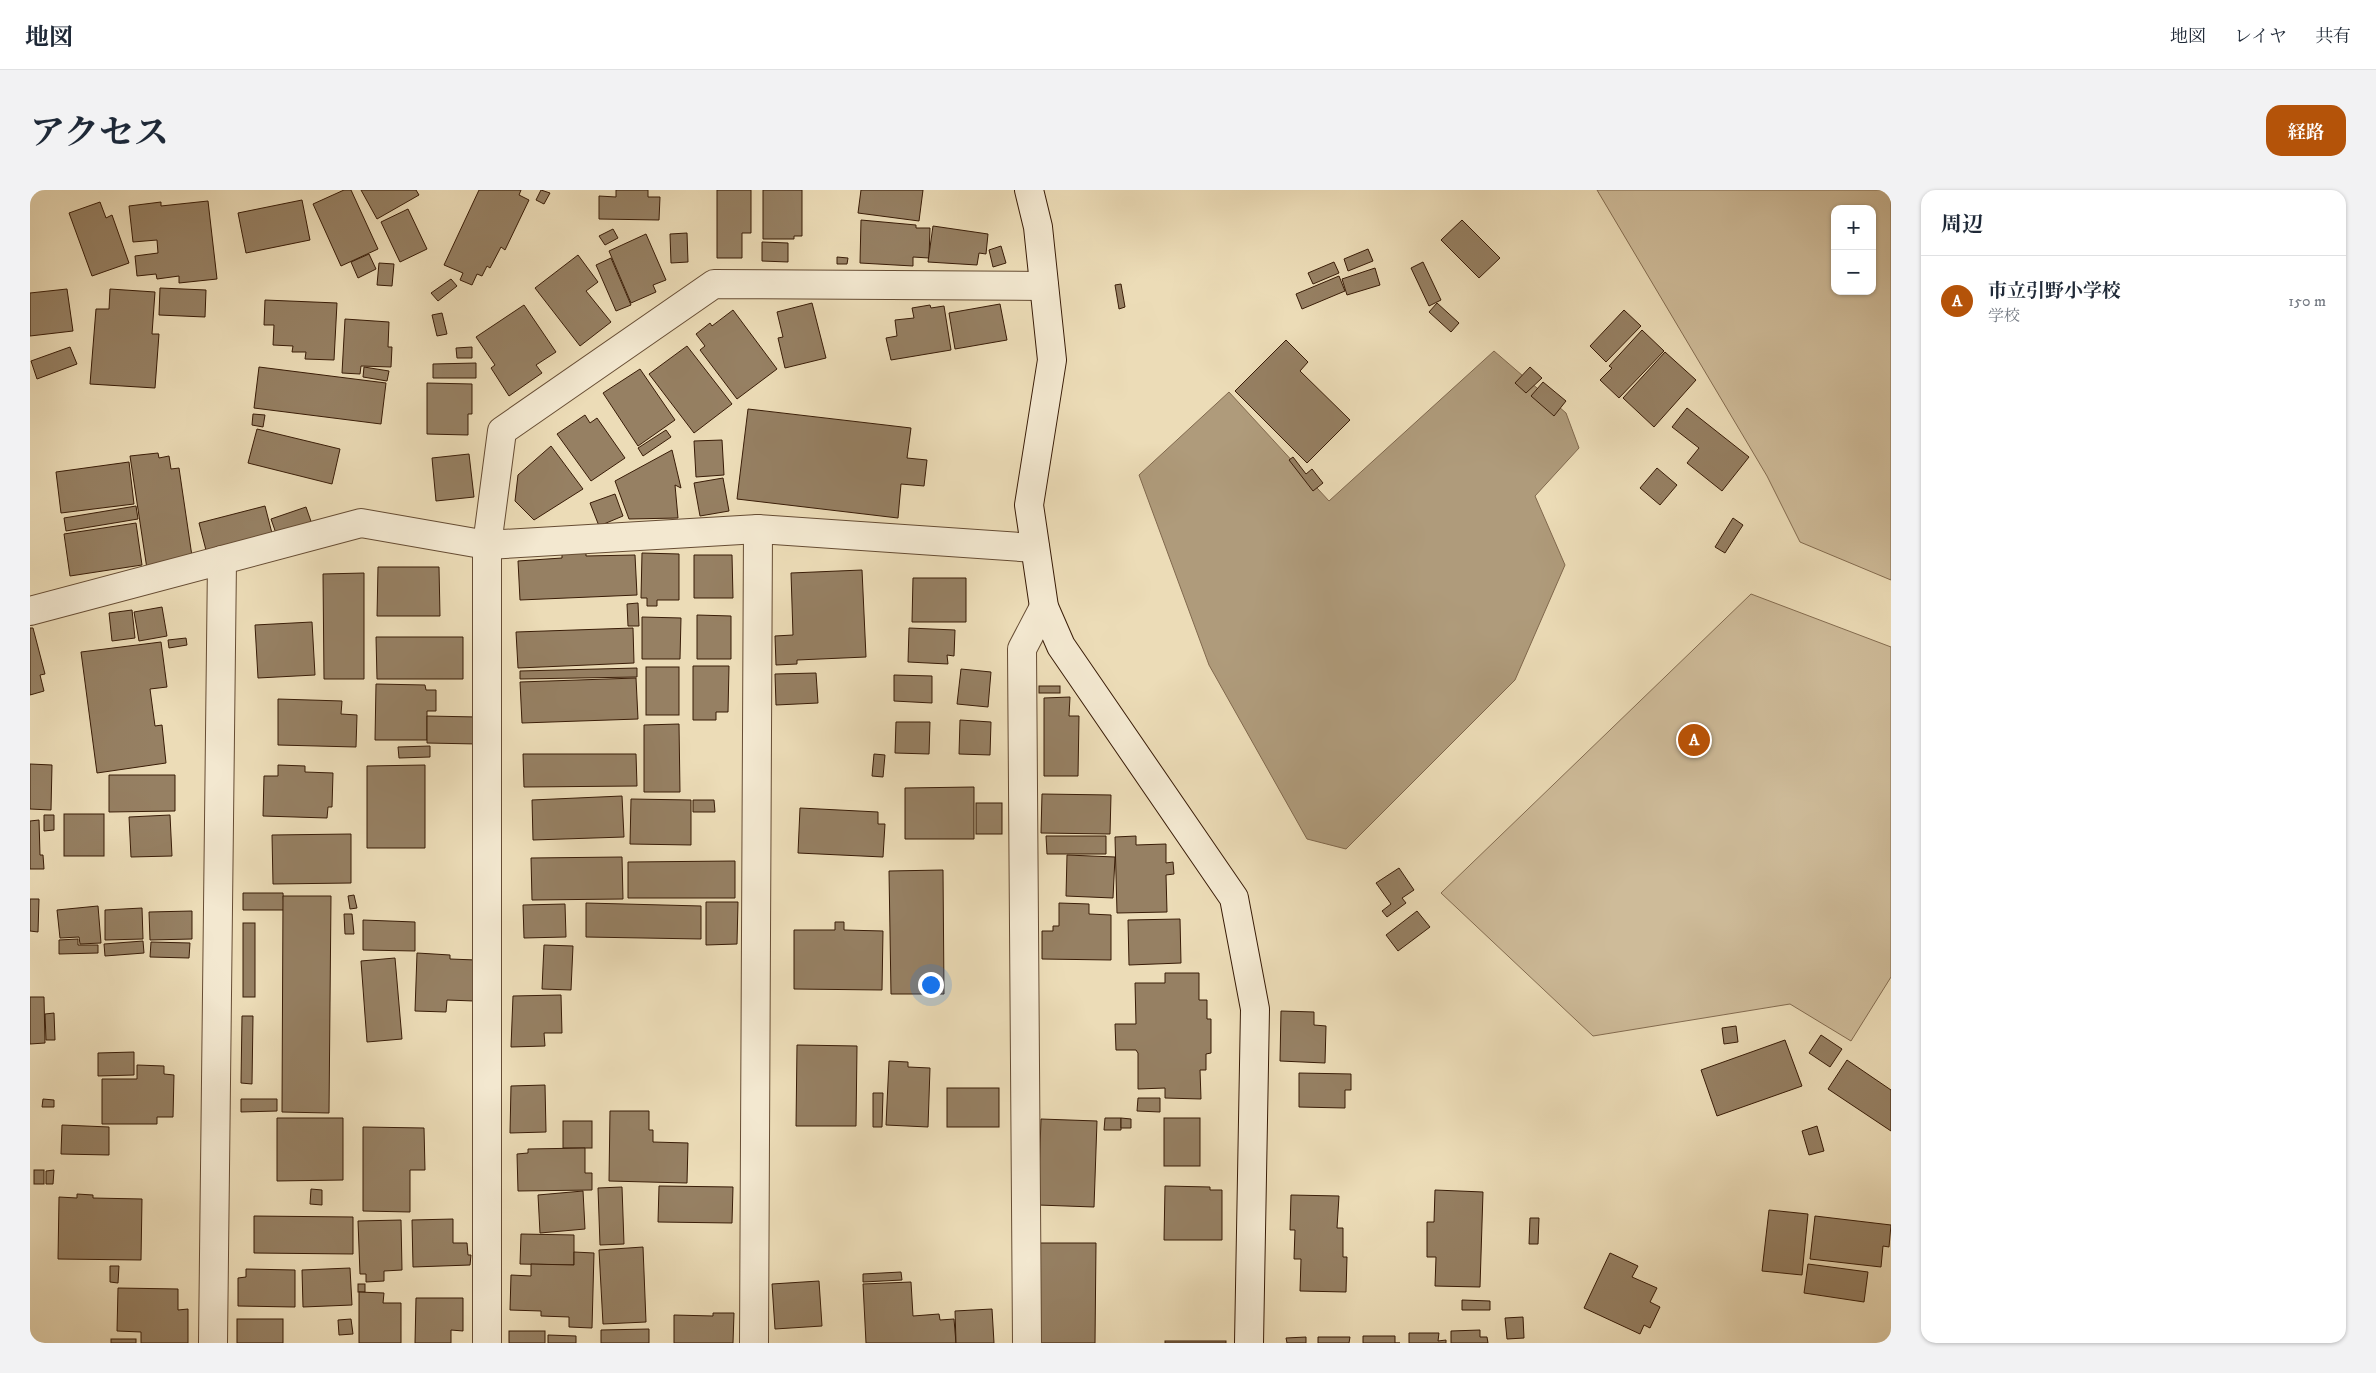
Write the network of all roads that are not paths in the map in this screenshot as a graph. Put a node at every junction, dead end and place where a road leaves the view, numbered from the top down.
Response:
1 (1028, 190) edge
2 (1044, 286) junction
3 (758, 529) junction
4 (487, 545) junction
5 (1035, 548) junction
6 (222, 560) junction
7 (1044, 607) junction
8 (30, 612) edge
9 (213, 1343) edge
10 (488, 1343) edge
11 (754, 1343) edge
12 (1027, 1343) edge
13 (1249, 1343) edge

1 - 2 street
2 - 4 street
2 - 5 street
3 - 4 street
3 - 5 street
3 - 11 street
4 - 6 street
4 - 10 street
5 - 7 street
6 - 8 street
6 - 9 street
7 - 12 street
7 - 13 street

